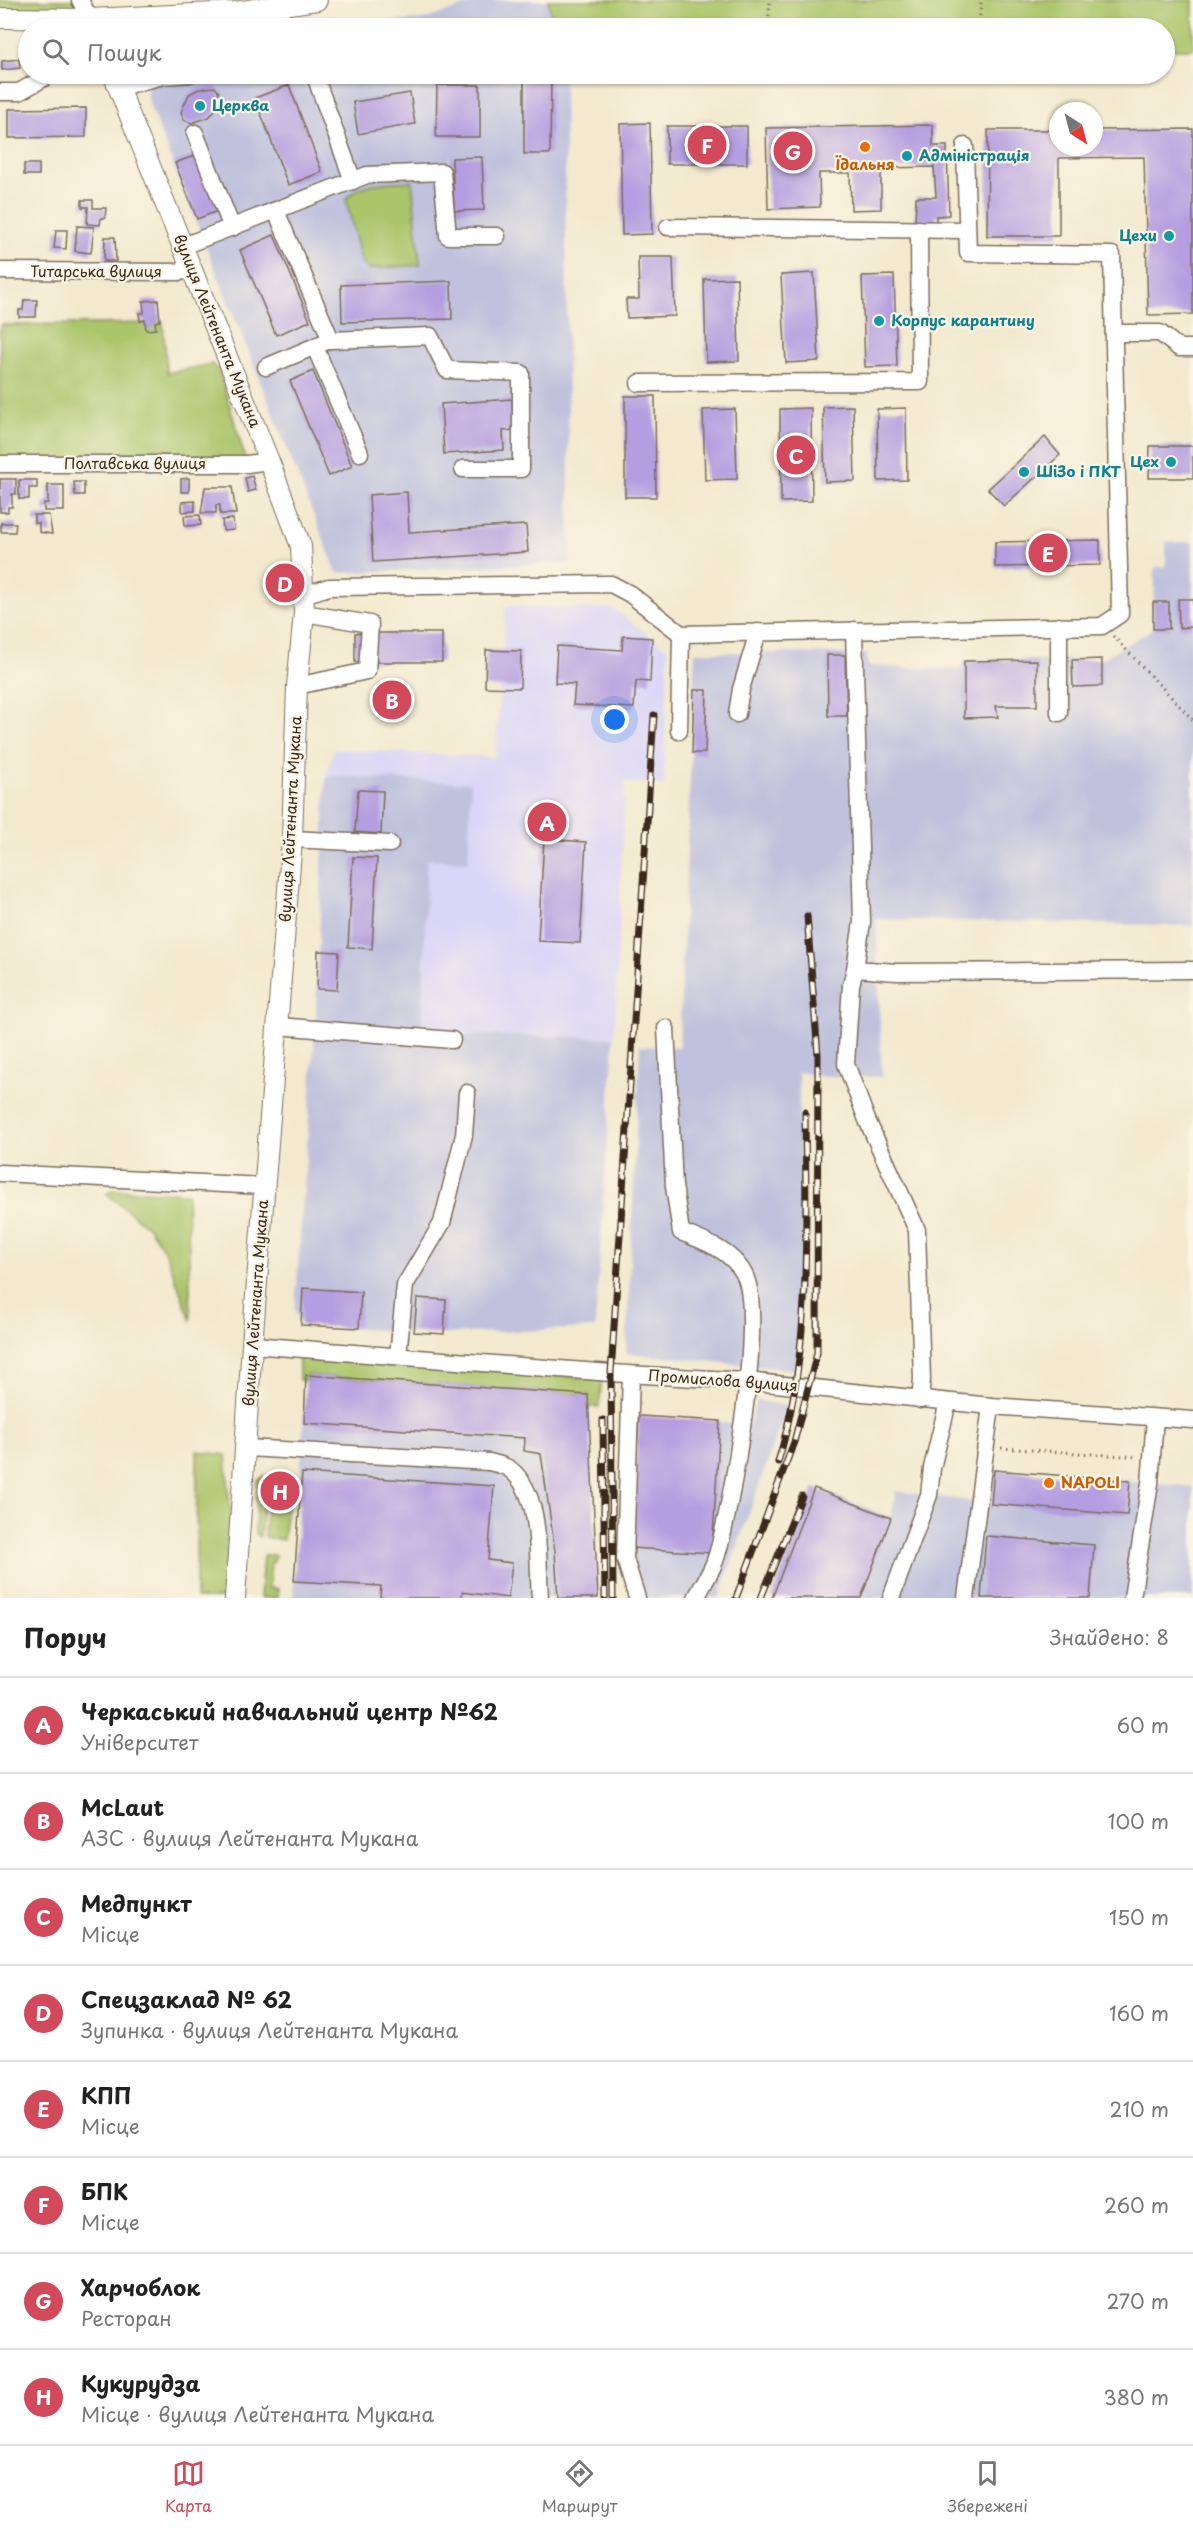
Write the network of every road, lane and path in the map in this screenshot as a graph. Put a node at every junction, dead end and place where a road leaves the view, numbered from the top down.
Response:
1 (80, 0) edge
2 (317, 0) edge
3 (770, 0) edge
4 (981, 0) edge
5 (0, 18) edge
6 (89, 18) edge
7 (164, 18) edge
8 (769, 18) edge
9 (980, 18) edge
10 (18, 19) edge
11 (34, 84) edge
12 (118, 84) edge
13 (318, 84) edge
14 (0, 92) edge
15 (195, 133) dead end
16 (965, 146) dead end
17 (353, 181) junction
18 (276, 212) junction
19 (668, 227) dead end
20 (232, 228) junction
21 (919, 229) junction
22 (968, 230) junction
23 (497, 236) dead end
24 (183, 246) junction
25 (192, 269) junction
26 (0, 271) edge
27 (1114, 333) junction
28 (331, 340) junction
29 (315, 347) junction
30 (1193, 348) edge
31 (266, 368) dead end
32 (639, 382) dead end
33 (360, 453) dead end
34 (269, 461) junction
35 (0, 464) edge
36 (463, 469) dead end
37 (304, 604) junction
38 (1059, 626) junction
39 (1102, 626) junction
40 (854, 630) junction
41 (758, 632) junction
42 (681, 634) junction
43 (297, 686) junction
44 (1059, 713) dead end
45 (737, 714) dead end
46 (1193, 720) edge
47 (679, 731) dead end
48 (292, 839) junction
49 (390, 844) dead end
50 (855, 969) junction
51 (1193, 970) edge
52 (278, 1026) junction
53 (666, 1028) dead end
54 (452, 1040) dead end
55 (467, 1093) dead end
56 (0, 1173) edge
57 (264, 1186) junction
58 (252, 1345) junction
59 (398, 1356) junction
60 (631, 1375) junction
61 (746, 1381) junction
62 (920, 1400) junction
63 (948, 1402) junction
64 (991, 1406) junction
65 (1155, 1418) junction
66 (1193, 1420) edge
67 (985, 1446) junction
68 (247, 1448) junction
69 (1152, 1459) junction
70 (235, 1598) edge
71 (540, 1598) edge
72 (637, 1598) edge
73 (696, 1598) edge
74 (891, 1598) edge
75 (966, 1598) edge
76 (1132, 1598) edge

1 - 6 street
2 - 7 main road
3 - 8 path
4 - 9 path
5 - 10 main road
11 - 14 street
12 - 24 main road, вулиця Лейтенанта Мукана
13 - 17 street
15 - 20 street
16 - 22 street
17 - 18 street
17 - 23 street
18 - 20 street
18 - 28 street
19 - 21 street
20 - 24 street
21 - 22 street
21 - 32 street
22 - 27 street
24 - 25 main road, вулиця Лейтенанта Мукана
25 - 26 street, Титарська вулиця
25 - 34 main road, вулиця Лейтенанта Мукана
27 - 30 street
27 - 39 street
28 - 29 street
28 - 36 street
29 - 31 street
29 - 33 street
34 - 35 street, Полтавська вулиця
34 - 37 main road, вулиця Лейтенанта Мукана
37 - 42 street
37 - 43 main road, вулиця Лейтенанта Мукана
37 - 43 street
38 - 39 street
38 - 40 street
38 - 44 street
39 - 46 path
40 - 41 street
40 - 50 street
41 - 42 street
41 - 45 street
42 - 47 street
43 - 48 main road, вулиця Лейтенанта Мукана
48 - 49 street
48 - 52 main road, вулиця Лейтенанта Мукана
50 - 51 street
50 - 62 street
52 - 54 street
52 - 57 main road, вулиця Лейтенанта Мукана
53 - 61 street
55 - 59 street
56 - 57 street
57 - 58 main road, вулиця Лейтенанта Мукана
58 - 59 street, Промислова вулиця
58 - 68 main road, вулиця Лейтенанта Мукана
59 - 60 street, Промислова вулиця
60 - 61 street, Промислова вулиця
60 - 72 street
61 - 62 street, Промислова вулиця
61 - 73 street
62 - 63 street, Промислова вулиця
63 - 64 street, Промислова вулиця
63 - 74 street
64 - 65 street, Промислова вулиця
64 - 67 street
65 - 66 street, Промислова вулиця
65 - 69 street
67 - 69 path
67 - 75 street
68 - 70 main road, вулиця Лейтенанта Мукана
68 - 71 street
69 - 76 street

